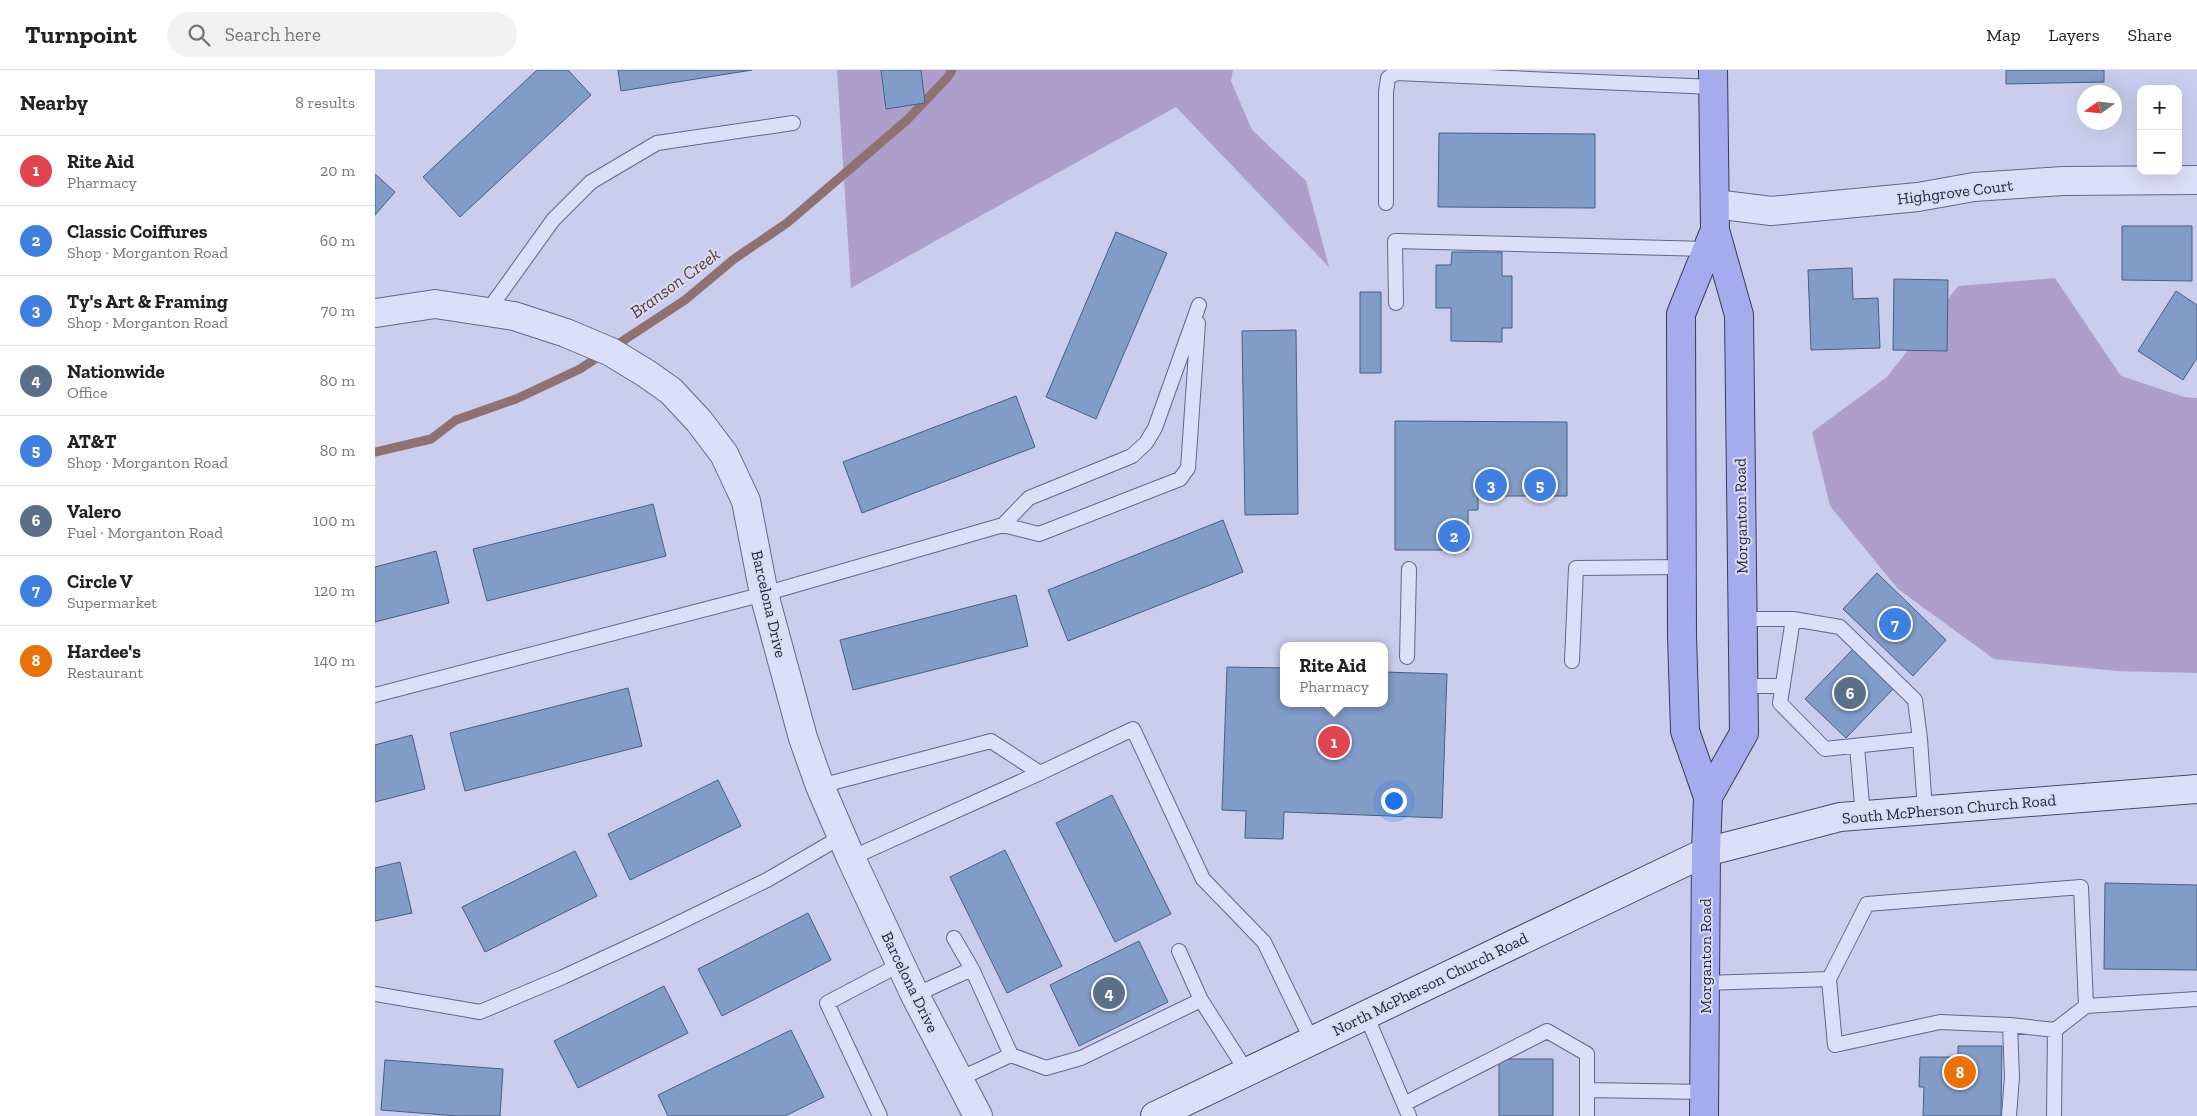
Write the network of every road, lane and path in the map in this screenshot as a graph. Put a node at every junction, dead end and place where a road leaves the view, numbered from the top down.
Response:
1 (1713, 79) edge
2 (793, 123) dead end
3 (2197, 180) edge
4 (1386, 204) dead end
5 (1712, 228) junction
6 (1396, 302) dead end
7 (487, 312) junction
8 (375, 313) edge
9 (1003, 525) junction
10 (1683, 567) junction
11 (1409, 569) dead end
12 (763, 594) junction
13 (1743, 619) junction
14 (1793, 619) junction
15 (1407, 657) dead end
16 (1572, 661) dead end
17 (1744, 686) junction
18 (1783, 686) junction
19 (375, 696) edge
20 (1919, 739) junction
21 (1857, 746) junction
22 (1040, 773) junction
23 (820, 786) junction
24 (2197, 789) edge
25 (1709, 797) junction
26 (1925, 810) junction
27 (1863, 816) junction
28 (846, 848) junction
29 (1706, 852) junction
30 (954, 938) dead end
31 (1179, 951) dead end
32 (901, 964) junction
33 (972, 969) junction
34 (1829, 979) junction
35 (1705, 983) junction
36 (375, 994) edge
37 (915, 995) junction
38 (2197, 999) edge
39 (1201, 1000) junction
40 (2086, 1006) junction
41 (1366, 1015) junction
42 (2011, 1025) junction
43 (2055, 1030) junction
44 (1312, 1041) junction
45 (1011, 1054) junction
46 (1247, 1072) junction
47 (959, 1079) junction
48 (1587, 1090) junction
49 (1704, 1104) edge
50 (1406, 1110) edge
51 (880, 1116) edge
52 (978, 1116) edge
53 (1155, 1116) edge
54 (1587, 1116) edge
55 (2009, 1116) edge
56 (2054, 1116) edge

1 - 4 lane
1 - 5 main road, Morganton Road
2 - 7 lane
3 - 5 street, Highgrove Court
5 - 6 lane
5 - 10 main road, Morganton Road
5 - 13 main road, Morganton Road
7 - 8 street, Barcelona Drive
7 - 12 street, Barcelona Drive
9 - 9 lane
9 - 12 lane
10 - 16 lane
10 - 25 main road, Morganton Road
11 - 15 lane
12 - 19 lane
12 - 23 street, Barcelona Drive
13 - 14 lane
13 - 17 main road, Morganton Road
14 - 18 lane
14 - 20 lane
17 - 18 lane
17 - 25 main road, Morganton Road
18 - 21 lane
20 - 21 lane
20 - 26 lane
21 - 27 lane
22 - 23 lane
22 - 28 lane
22 - 44 lane
23 - 28 street, Barcelona Drive
24 - 26 street, South McPherson Church Road
25 - 29 main road, Morganton Road
26 - 27 street, South McPherson Church Road
27 - 29 street, South McPherson Church Road
28 - 32 street, Barcelona Drive
28 - 36 lane
29 - 35 main road, Morganton Road
29 - 41 street, North McPherson Church Road
30 - 33 lane
31 - 39 lane
32 - 37 street, Barcelona Drive
32 - 51 lane
33 - 37 lane
33 - 45 lane
34 - 35 lane
34 - 40 lane
34 - 42 lane
35 - 49 main road, Morganton Road
37 - 47 street, Barcelona Drive
38 - 40 lane
39 - 45 lane
39 - 46 lane
40 - 43 lane
41 - 44 street, North McPherson Church Road
41 - 50 lane
42 - 43 lane
42 - 55 lane
43 - 56 lane
44 - 46 street, North McPherson Church Road
45 - 47 lane
46 - 53 street, North McPherson Church Road
47 - 52 street, Barcelona Drive
48 - 49 lane
48 - 50 lane
48 - 54 lane

